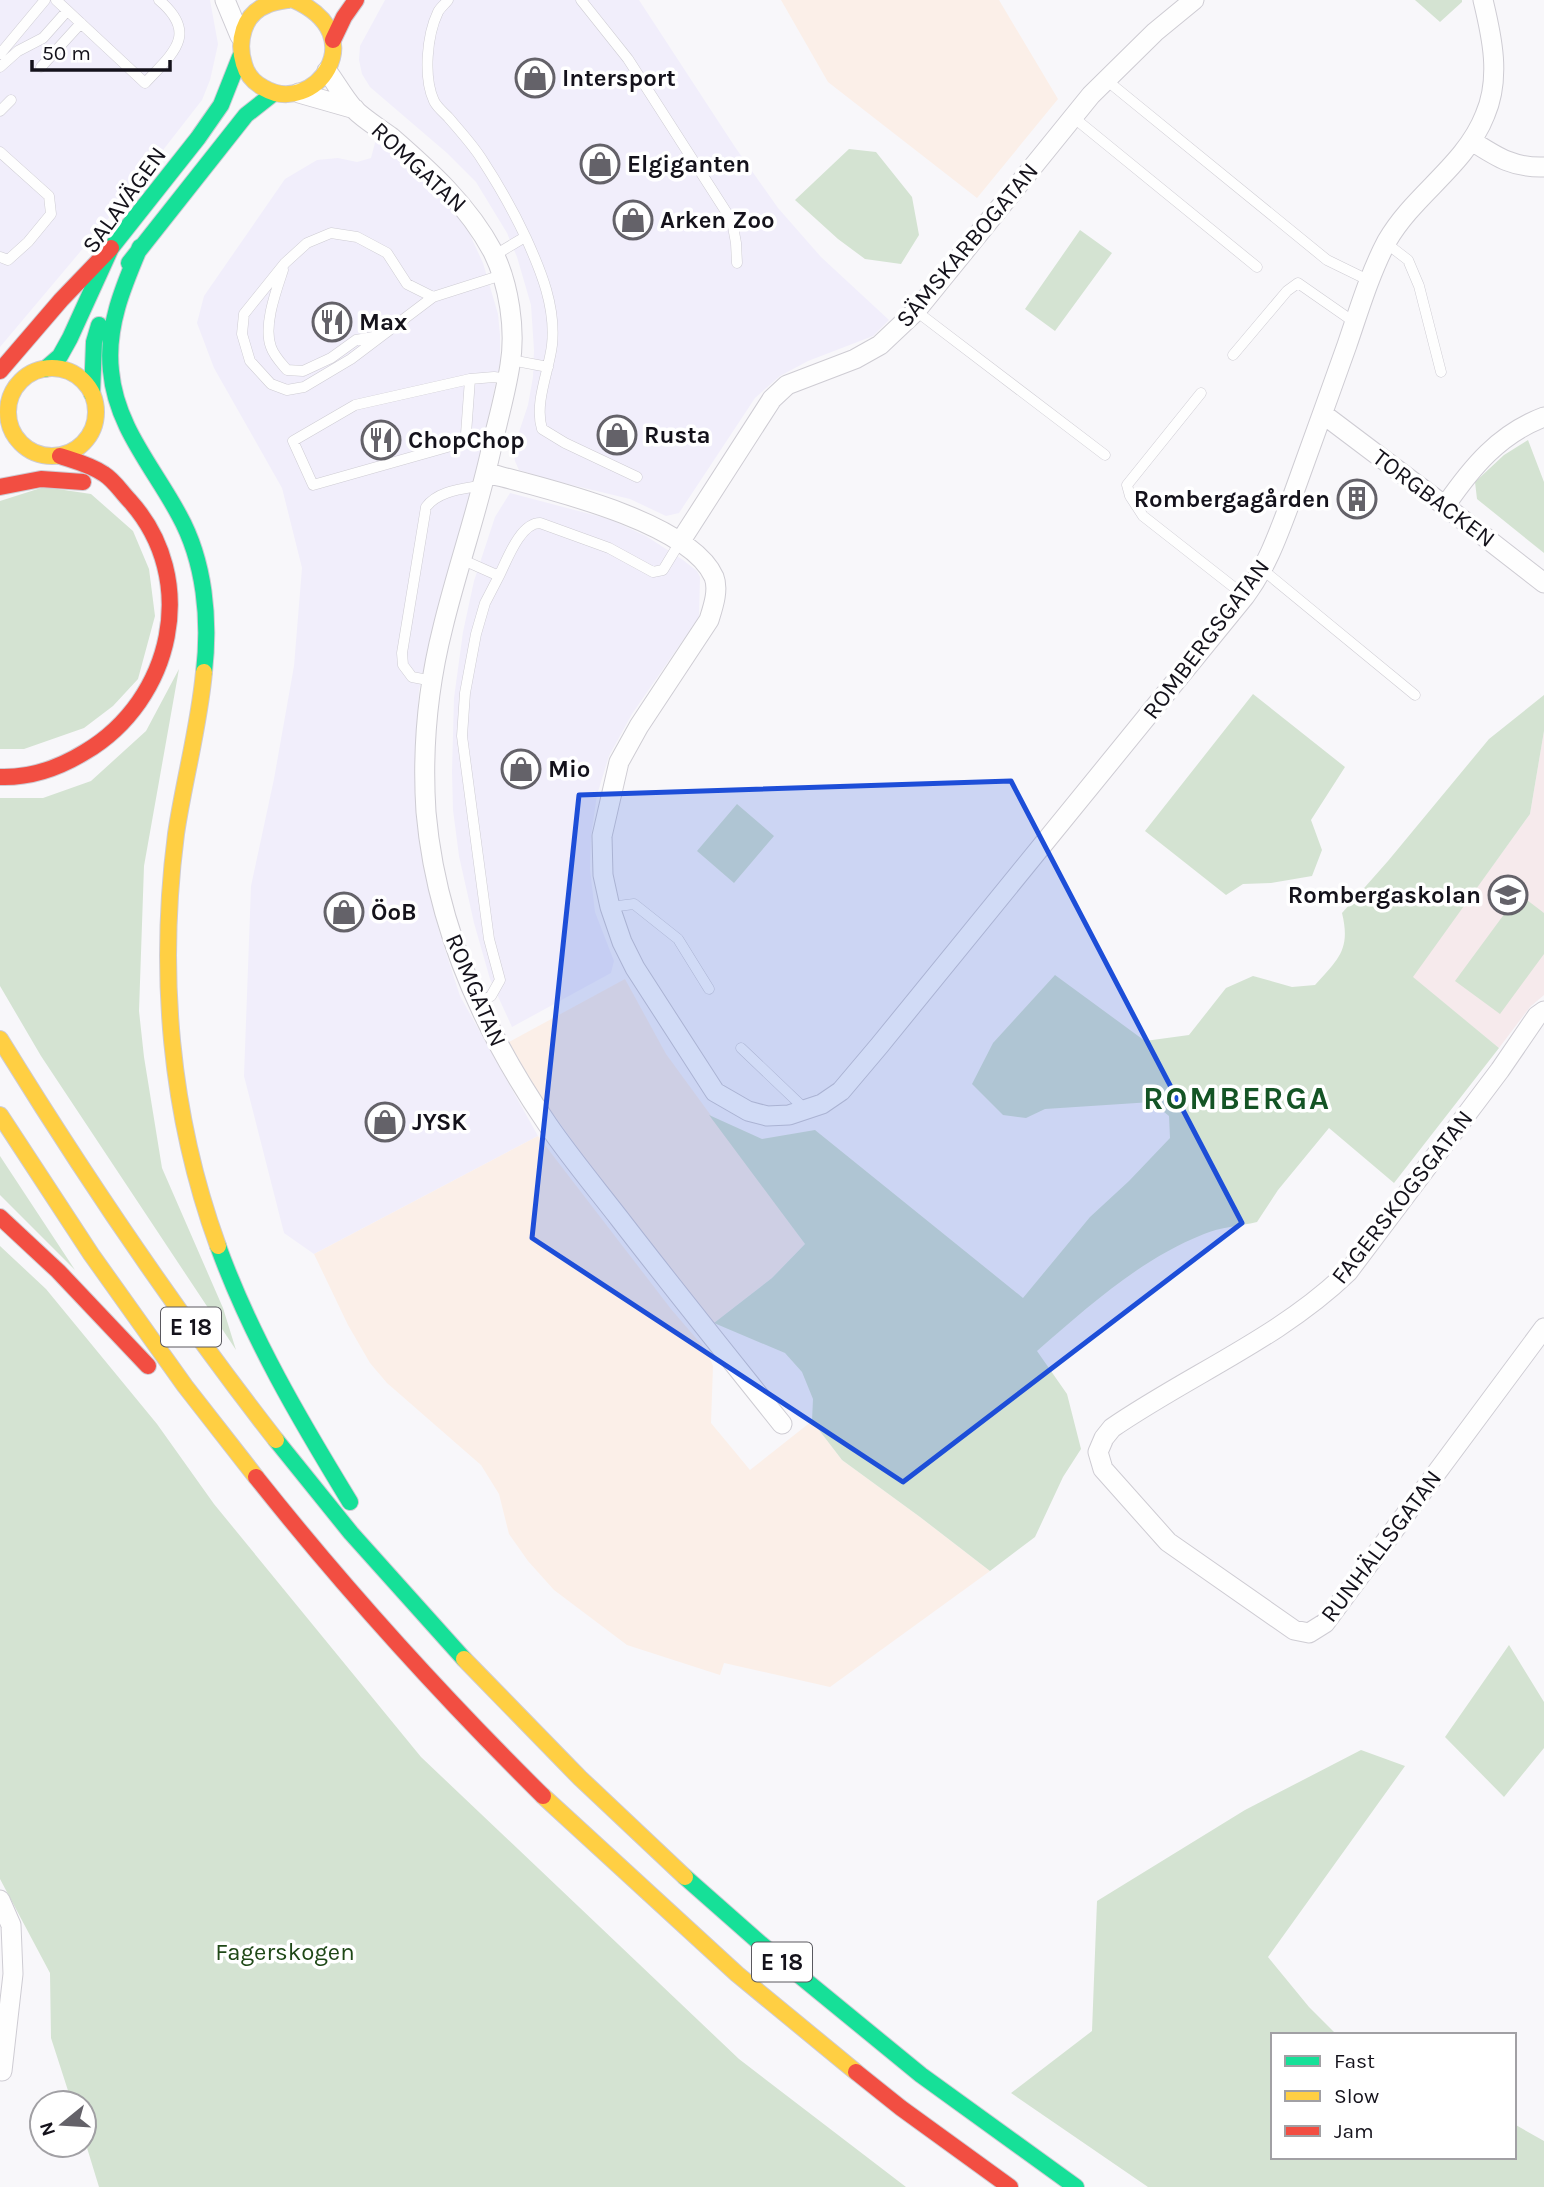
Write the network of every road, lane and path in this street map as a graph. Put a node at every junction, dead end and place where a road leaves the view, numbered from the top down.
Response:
1 (45, 0) edge
2 (56, 0) edge
3 (159, 0) edge
4 (225, 0) edge
5 (277, 0) edge
6 (291, 0) edge
7 (356, 0) edge
8 (448, 0) edge
9 (581, 0) edge
10 (1194, 0) edge
11 (1483, 0) edge
12 (67, 11) junction
13 (81, 23) junction
14 (240, 36) junction
15 (333, 40) junction
16 (0, 54) edge
17 (240, 57) junction
18 (0, 67) edge
19 (41, 67) dead end
20 (327, 71) junction
21 (1105, 79) junction
22 (274, 93) junction
23 (299, 93) junction
24 (11, 100) dead end
25 (355, 109) junction
26 (0, 111) edge
27 (1073, 117) junction
28 (1472, 141) junction
29 (0, 152) edge
30 (1544, 167) edge
31 (525, 237) junction
32 (1386, 243) junction
33 (140, 247) junction
34 (111, 248) junction
35 (495, 255) junction
36 (0, 257) edge
37 (285, 263) junction
38 (737, 263) dead end
39 (1258, 267) dead end
40 (502, 275) junction
41 (1370, 281) junction
42 (433, 297) junction
43 (916, 311) junction
44 (1354, 323) junction
45 (382, 336) junction
46 (1233, 355) dead end
47 (548, 367) junction
48 (45, 369) junction
49 (509, 370) junction
50 (0, 372) edge
51 (1441, 372) dead end
52 (470, 379) junction
53 (1200, 393) dead end
54 (94, 402) junction
55 (5, 409) edge
56 (1323, 414) junction
57 (1544, 417) edge
58 (466, 434) junction
59 (493, 441) junction
60 (1105, 455) dead end
61 (53, 456) junction
62 (23, 463) dead end
63 (637, 477) dead end
64 (486, 479) junction
65 (158, 481) junction
66 (0, 487) edge
67 (123, 494) junction
68 (1445, 506) junction
69 (680, 542) junction
70 (463, 560) junction
71 (1263, 570) junction
72 (499, 576) junction
73 (1544, 583) edge
74 (1245, 596) junction
75 (433, 681) junction
76 (1415, 695) dead end
77 (0, 777) edge
78 (610, 907) junction
79 (709, 989) dead end
80 (477, 1003) junction
81 (1544, 1011) edge
82 (0, 1039) edge
83 (741, 1048) dead end
84 (805, 1110) junction
85 (0, 1115) edge
86 (0, 1217) edge
87 (1544, 1328) edge
88 (782, 1424) dead end
89 (1098, 1452) joint
90 (274, 1499) junction
91 (408, 1597) junction
92 (0, 1900) edge
93 (2, 2071) edge
94 (1010, 2187) edge
95 (1076, 2187) edge

1 - 16 lane
2 - 12 lane
3 - 13 lane
4 - 14 street
5 - 6 main road
5 - 14 main road
6 - 15 main road
7 - 15 main road
8 - 31 lane
9 - 38 lane
10 - 21 street, SÄMSKARBOGATAN
11 - 28 street, ROMBERGSGATAN
12 - 13 lane
12 - 18 lane
13 - 19 lane
14 - 17 main road, SALAVÄGEN
15 - 20 main road
17 - 22 main road
17 - 34 main road, SALAVÄGEN
20 - 23 main road
20 - 25 street, ROMGATAN
21 - 27 street, SÄMSKARBOGATAN
21 - 41 lane
22 - 23 main road
22 - 33 main road, SALAVÄGEN
23 - 25 street, ROMGATAN
24 - 26 lane
25 - 35 street, ROMGATAN
27 - 39 lane
27 - 43 street, SÄMSKARBOGATAN
28 - 30 street
28 - 32 street, ROMBERGSGATAN
29 - 36 lane
31 - 35 lane
31 - 47 lane
32 - 41 street, ROMBERGSGATAN
32 - 51 lane
33 - 54 main road, SALAVÄGEN
33 - 65 main road
34 - 48 main road, SALAVÄGEN
34 - 50 main road
35 - 40 street, ROMGATAN
37 - 42 lane
37 - 45 lane
37 - 45 lane
40 - 42 lane
40 - 49 street, ROMGATAN
41 - 44 street, ROMBERGSGATAN
42 - 45 lane
43 - 60 lane
43 - 69 street, SÄMSKARBOGATAN
44 - 46 lane
44 - 56 street, ROMBERGSGATAN
47 - 49 lane
47 - 63 lane
48 - 54 main road
48 - 55 main road
49 - 52 lane
49 - 59 street, ROMGATAN
52 - 58 lane
52 - 58 lane
53 - 74 lane
54 - 61 main road
54 - 65 main road
55 - 61 main road
56 - 68 street, TORGBACKEN
56 - 71 street, ROMBERGSGATAN
57 - 68 street
58 - 59 lane
59 - 64 street, ROMGATAN
61 - 62 main road
61 - 67 main road
64 - 69 street
64 - 70 street, ROMGATAN
64 - 75 lane
65 - 91 main road
66 - 67 main road
67 - 77 main road
68 - 73 street, TORGBACKEN
69 - 72 lane
69 - 78 street
70 - 72 lane
70 - 75 street, ROMGATAN
71 - 74 street, ROMBERGSGATAN
71 - 76 lane
72 - 80 lane
74 - 84 street, ROMBERGSGATAN
75 - 80 street, ROMGATAN
78 - 79 lane
78 - 84 street, ROMBERGSGATAN
80 - 88 street, ROMGATAN
81 - 89 street, FAGERSKOGSGATAN
82 - 91 main road, E 18
83 - 84 lane
85 - 90 main road, E 18
86 - 90 main road
87 - 89 street, RUNHÄLLSGATAN
90 - 94 main road, E 18
91 - 95 main road, E 18
92 - 93 street

